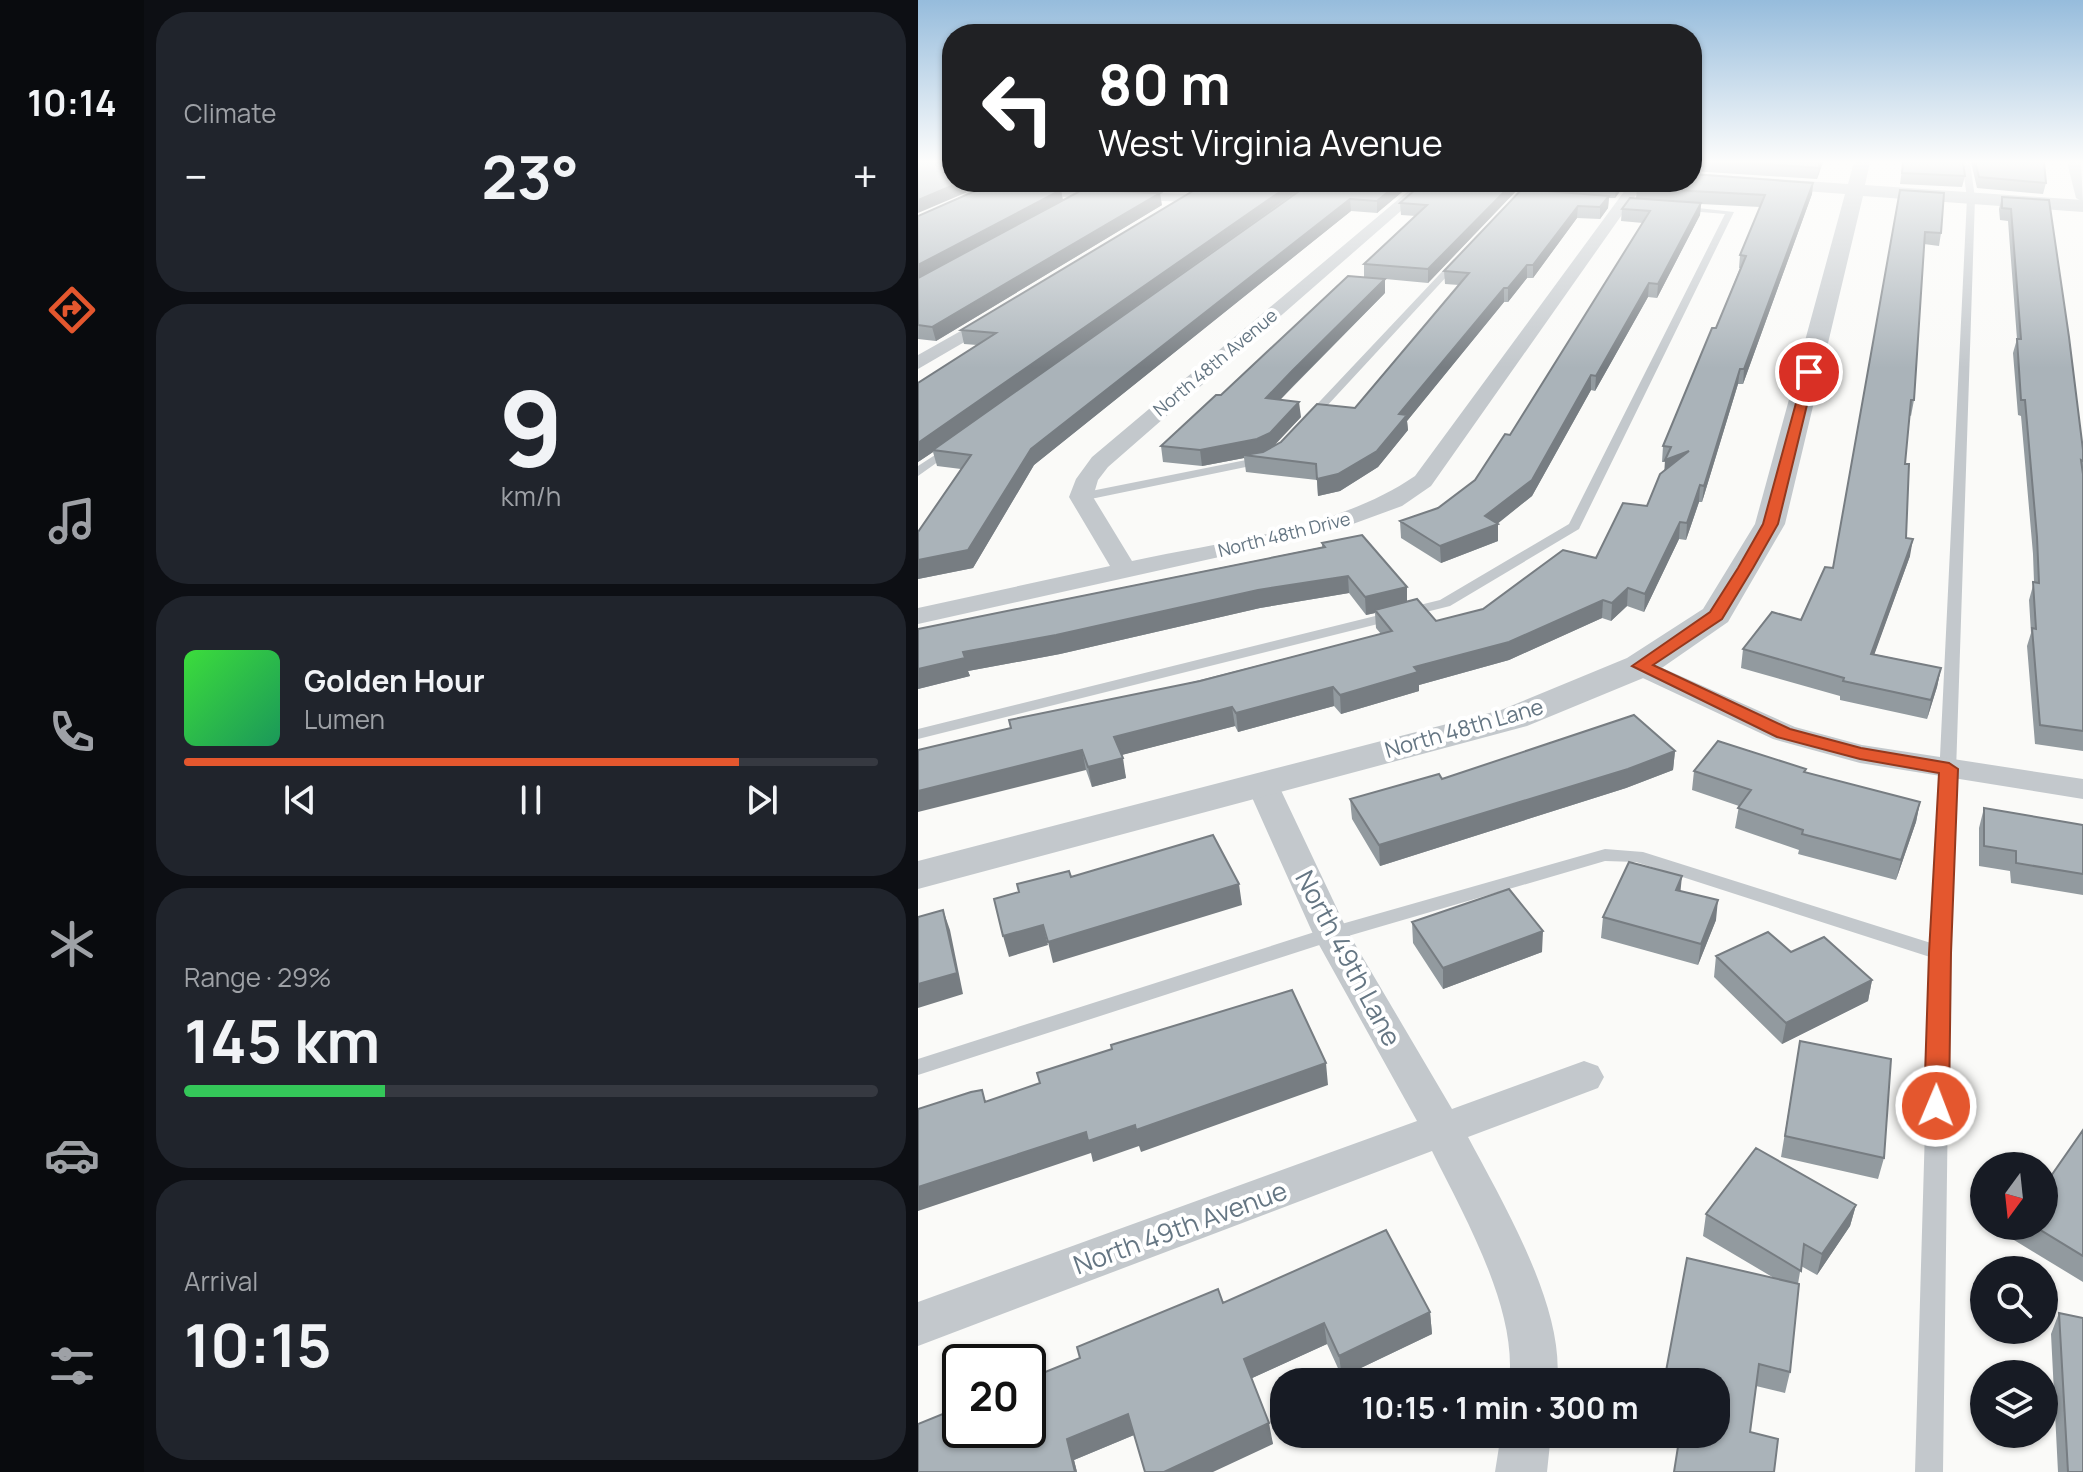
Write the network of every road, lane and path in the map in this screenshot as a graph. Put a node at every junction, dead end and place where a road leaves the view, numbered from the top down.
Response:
1 (1369, 231) edge
2 (1603, 231) edge
3 (1721, 231) edge
4 (1845, 231) edge
5 (1970, 231) edge
6 (1466, 252) edge
7 (1013, 306) edge
8 (918, 363) edge
9 (1298, 430) edge
10 (963, 440) edge
11 (1277, 453) edge
12 (918, 472) edge
13 (1081, 497) junction
14 (1125, 570) junction
15 (918, 616) edge
16 (1640, 666) junction
17 (918, 734) edge
18 (1949, 769) junction
19 (1262, 784) junction
20 (2083, 789) edge
21 (918, 875) edge
22 (1331, 934) junction
23 (1940, 953) junction
24 (918, 1067) edge
25 (1584, 1077) dead end
26 (1443, 1130) junction
27 (918, 1324) edge
28 (1535, 1368) edge
29 (1524, 1448) edge
30 (1521, 1472) edge
31 (1929, 1472) edge

1 - 13 street, North 48th Avenue
2 - 14 street, North 48th Drive
3 - 17 lane
4 - 16 street, North 48th Lane
5 - 18 lane
6 - 9 lane
7 - 8 street
10 - 12 lane
11 - 13 lane
13 - 14 street
14 - 15 street, North 48th Drive
16 - 18 street
16 - 19 street, North 48th Lane
18 - 20 street
18 - 23 lane
19 - 21 street, North 48th Lane
19 - 22 street, North 49th Lane
22 - 23 lane
22 - 24 lane
22 - 26 street, North 49th Lane
23 - 31 lane
25 - 26 street
26 - 27 street, North 49th Avenue
26 - 28 street, North 49th Lane
29 - 30 street

